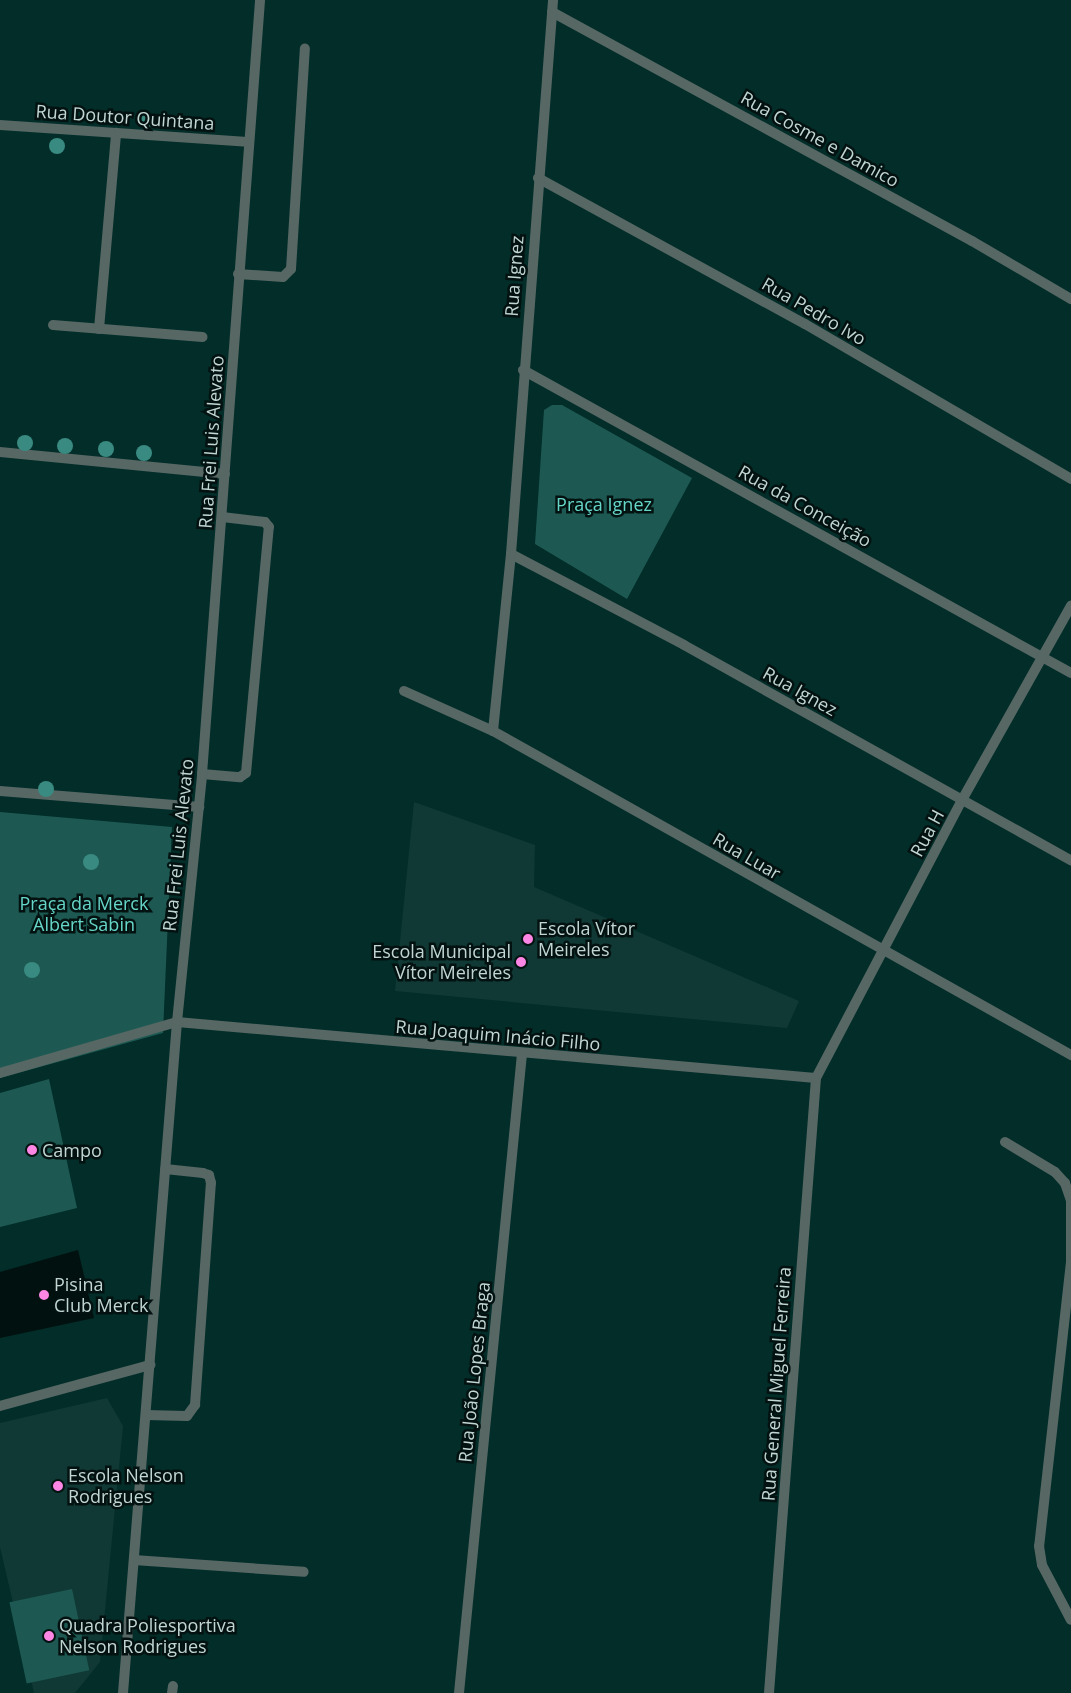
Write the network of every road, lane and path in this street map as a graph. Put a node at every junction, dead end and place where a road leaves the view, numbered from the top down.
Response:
1 (260, 0) edge
2 (553, 0) edge
3 (552, 12) junction
4 (305, 48) dead end
5 (0, 125) edge
6 (116, 133) junction
7 (247, 142) junction
8 (538, 178) junction
9 (238, 274) junction
10 (1071, 299) edge
11 (53, 325) dead end
12 (99, 329) junction
13 (203, 338) dead end
14 (523, 370) junction
15 (0, 452) edge
16 (225, 474) junction
17 (1071, 478) edge
18 (222, 517) junction
19 (511, 554) junction
20 (1071, 606) edge
21 (1042, 657) junction
22 (1071, 673) edge
23 (404, 691) dead end
24 (493, 731) junction
25 (202, 774) junction
26 (0, 791) edge
27 (962, 800) junction
28 (199, 807) junction
29 (1071, 860) edge
30 (882, 952) junction
31 (177, 1022) junction
32 (522, 1054) junction
33 (1071, 1056) edge
34 (0, 1073) edge
35 (816, 1078) junction
36 (1005, 1142) dead end
37 (165, 1170) junction
38 (1071, 1262) edge
39 (150, 1365) junction
40 (0, 1406) edge
41 (146, 1415) junction
42 (134, 1560) junction
43 (304, 1572) dead end
44 (1071, 1620) edge
45 (123, 1693) edge
46 (459, 1693) edge
47 (769, 1693) edge

1 - 7 street, Rua Frei Luis Alevato
2 - 3 street, Rua Ignez
3 - 8 street, Rua Ignez
3 - 10 street, Rua Cosme e Damico
4 - 9 street
5 - 6 street, Rua Doutor Quintana
6 - 7 street, Rua Doutor Quintana
6 - 12 street
7 - 9 street, Rua Frei Luis Alevato
8 - 14 street, Rua Ignez
8 - 17 street, Rua Pedro Ivo
9 - 16 street, Rua Frei Luis Alevato
11 - 12 street
12 - 13 street
14 - 19 street, Rua Ignez
14 - 21 street, Rua da Conceição
15 - 16 street
16 - 18 street, Rua Frei Luis Alevato
18 - 25 street, Rua Frei Luis Alevato
18 - 25 street
19 - 24 street, Rua Ignez
19 - 27 street, Rua Ignez
20 - 21 street, Rua H
21 - 22 street, Rua da Conceição
21 - 27 street, Rua H
23 - 24 street, Rua Luar
24 - 30 street, Rua Luar
25 - 28 street, Rua Frei Luis Alevato
26 - 28 street
27 - 29 street, Rua Ignez
27 - 30 street, Rua H
28 - 31 street, Rua Frei Luis Alevato
30 - 33 street, Rua Luar
30 - 35 street, Rua H
31 - 32 street, Rua Joaquim Inácio Filho
31 - 34 street
31 - 37 street, Rua Frei Luis Alevato
32 - 35 street, Rua Joaquim Inácio Filho
32 - 46 street, Rua João Lopes Braga
35 - 47 street, Rua General Miguel Ferreira
36 - 38 street
37 - 39 street, Rua Frei Luis Alevato
37 - 41 street
38 - 44 street
39 - 40 street
39 - 41 street, Rua Frei Luis Alevato
41 - 42 street, Rua Frei Luis Alevato
42 - 43 street
42 - 45 street, Rua Frei Luis Alevato

